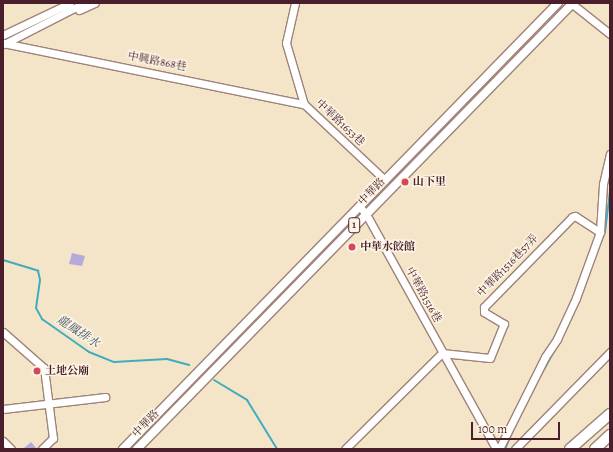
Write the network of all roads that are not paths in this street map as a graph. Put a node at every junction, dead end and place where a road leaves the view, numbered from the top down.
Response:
1 (70, 3) edge
2 (84, 3) edge
3 (95, 3) edge
4 (294, 3) edge
5 (558, 3) edge
6 (572, 3) edge
7 (31, 30) junction
8 (610, 34) edge
9 (3, 35) edge
10 (4, 44) edge
11 (304, 104) junction
12 (610, 154) edge
13 (385, 180) junction
14 (392, 186) junction
15 (359, 206) junction
16 (366, 214) junction
17 (600, 232) junction
18 (3, 332) edge
19 (610, 352) edge
20 (442, 353) junction
21 (105, 397) dead end
22 (49, 404) junction
23 (3, 409) edge
24 (610, 414) edge
25 (610, 435) edge
26 (3, 441) edge
27 (11, 449) edge
28 (42, 449) edge
29 (123, 449) edge
30 (137, 449) edge
31 (345, 449) edge
32 (496, 449) edge
33 (499, 449) edge
34 (515, 449) edge
35 (570, 449) edge
36 (595, 449) edge

1 - 9 street
2 - 7 street
3 - 7 street
4 - 11 street, 中華路1653巷
5 - 13 main road, 中華路 / 1
6 - 8 street
6 - 14 main road, 中華路 / 1
7 - 10 street
10 - 11 street, 中興路868巷
11 - 13 street, 中華路1653巷
12 - 17 street
13 - 14 main road
13 - 15 main road, 中華路 / 1
14 - 16 main road, 中華路 / 1
15 - 16 street, 中華路1516巷
15 - 29 main road, 中華路 / 1
16 - 20 street, 中華路1516巷
16 - 30 main road, 中華路 / 1
17 - 20 street, 中華路1516巷57弄
17 - 33 street
18 - 22 street
19 - 34 street
20 - 31 street
20 - 32 street, 中華路1516巷
21 - 22 street
22 - 23 street
22 - 28 street
24 - 35 highway
25 - 36 highway
26 - 27 street

